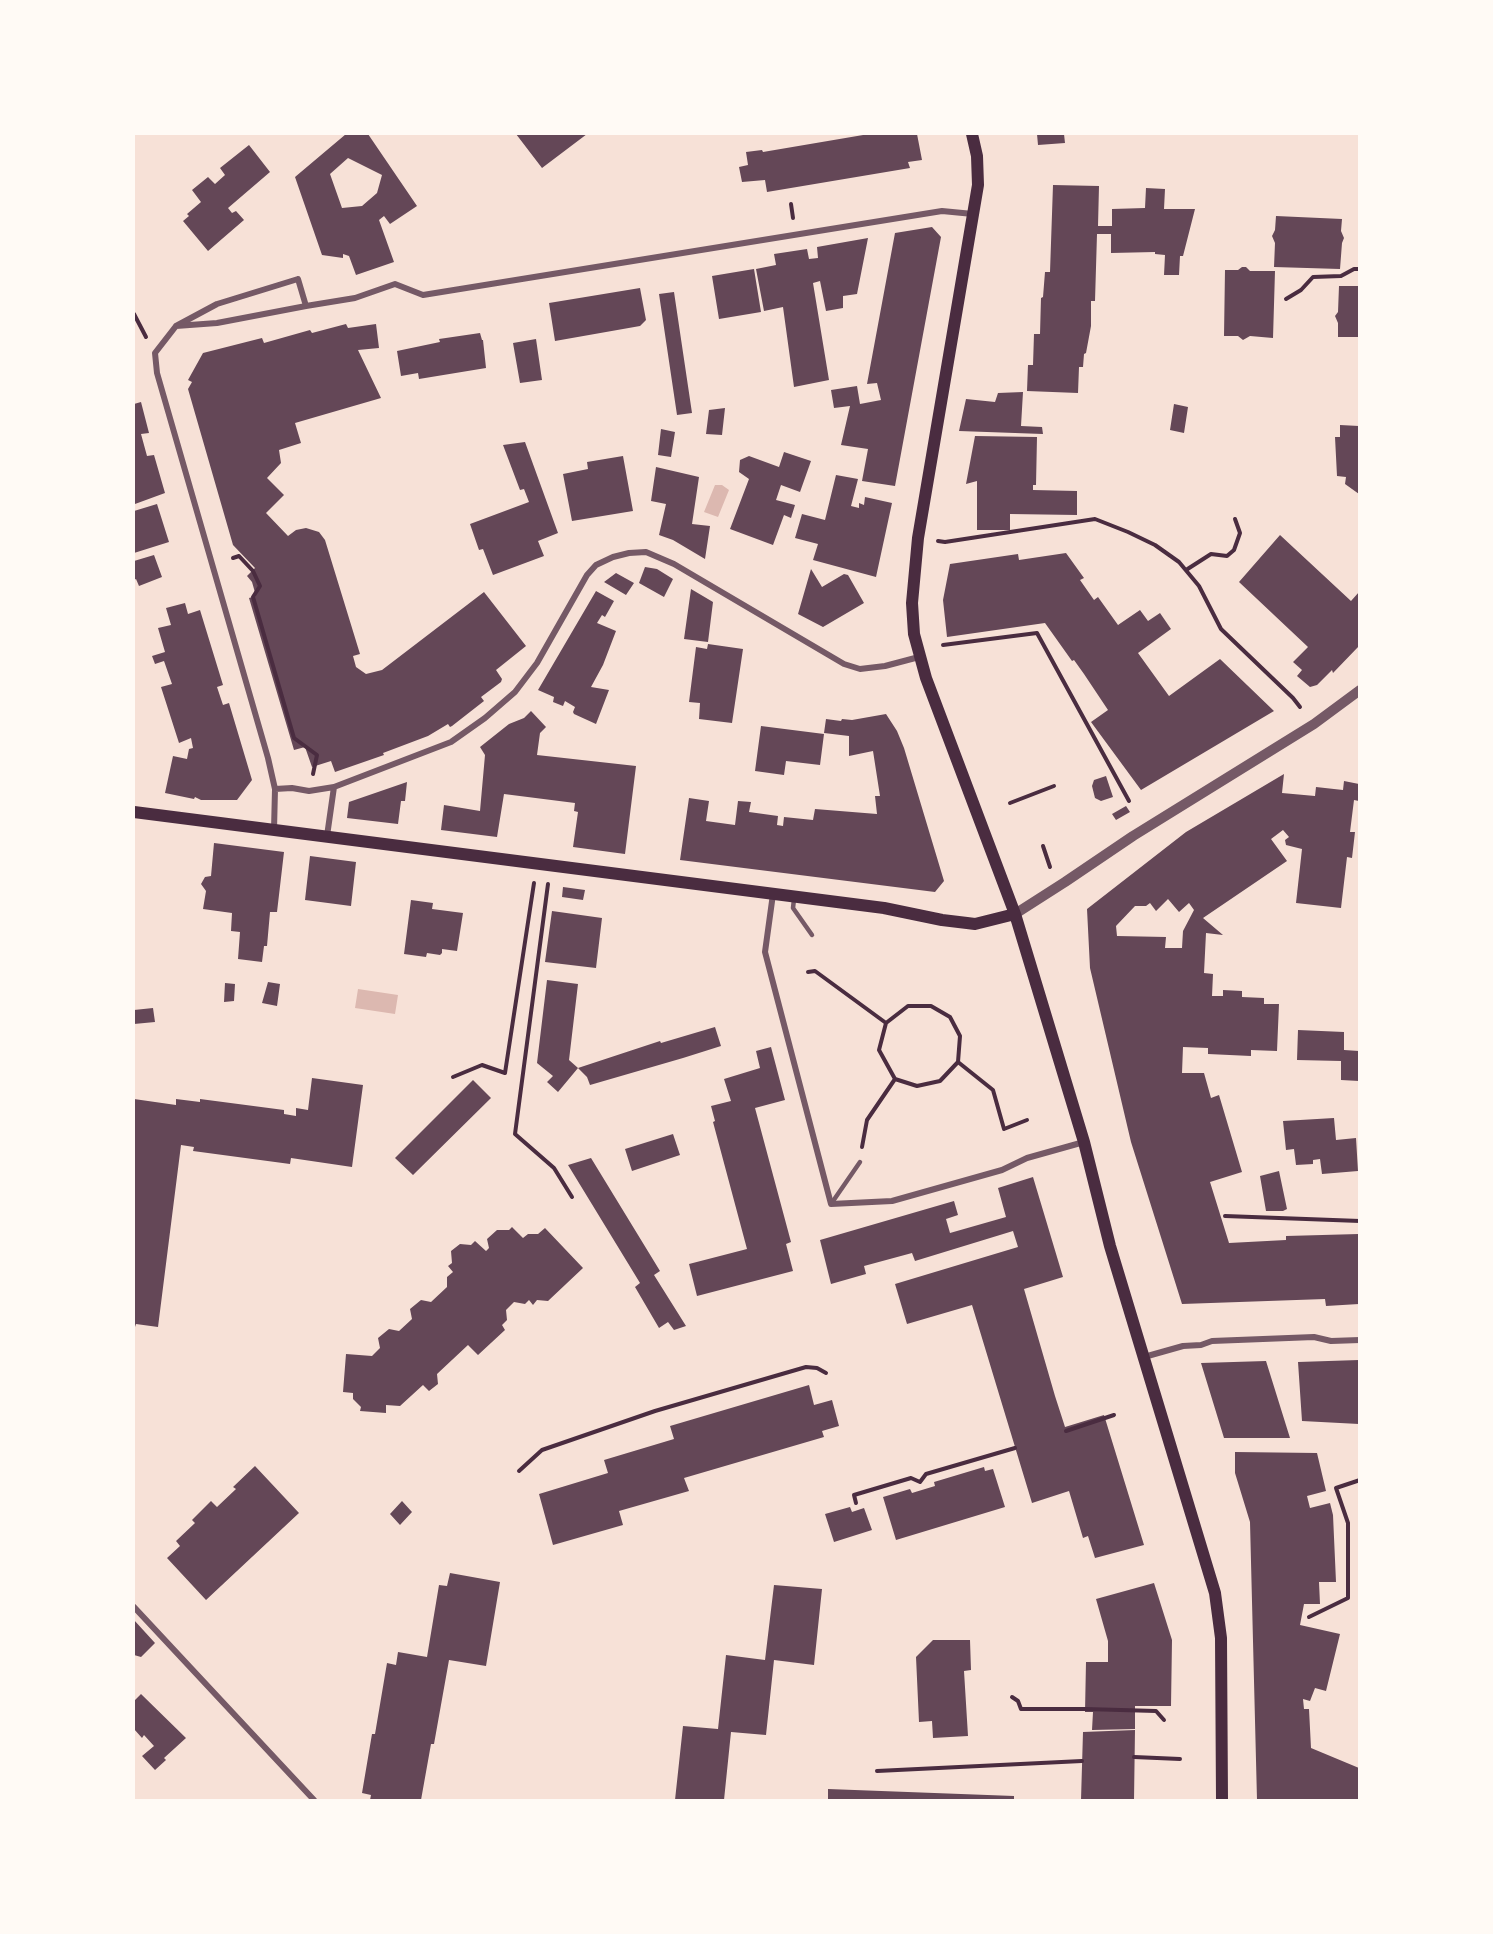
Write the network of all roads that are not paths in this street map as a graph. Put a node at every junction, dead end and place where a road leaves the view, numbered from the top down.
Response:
1 (972, 134) edge
2 (974, 214) junction
3 (306, 306) junction
4 (176, 326) junction
5 (919, 657) junction
6 (1359, 690) edge
7 (334, 787) junction
8 (275, 789) junction
9 (134, 812) edge
10 (274, 830) junction
11 (327, 837) junction
12 (772, 894) junction
13 (794, 897) junction
14 (1015, 914) junction
15 (812, 935) dead end
16 (1084, 1142) junction
17 (860, 1162) road end
18 (831, 1204) junction
19 (1359, 1340) edge
20 (1143, 1358) junction
21 (134, 1607) edge
22 (314, 1800) edge
23 (1222, 1800) edge

1 - 2 main road
2 - 3 street
2 - 5 main road
3 - 4 street
3 - 4 street
4 - 8 street
5 - 7 street
5 - 14 main road
6 - 14 street
7 - 8 street
7 - 11 street
8 - 10 street
9 - 10 main road
10 - 11 main road
11 - 12 main road
12 - 13 main road
12 - 18 street
13 - 14 main road
13 - 15 lane
14 - 16 main road
16 - 18 street
16 - 20 main road
17 - 18 lane
19 - 20 street
20 - 23 main road
21 - 22 street

